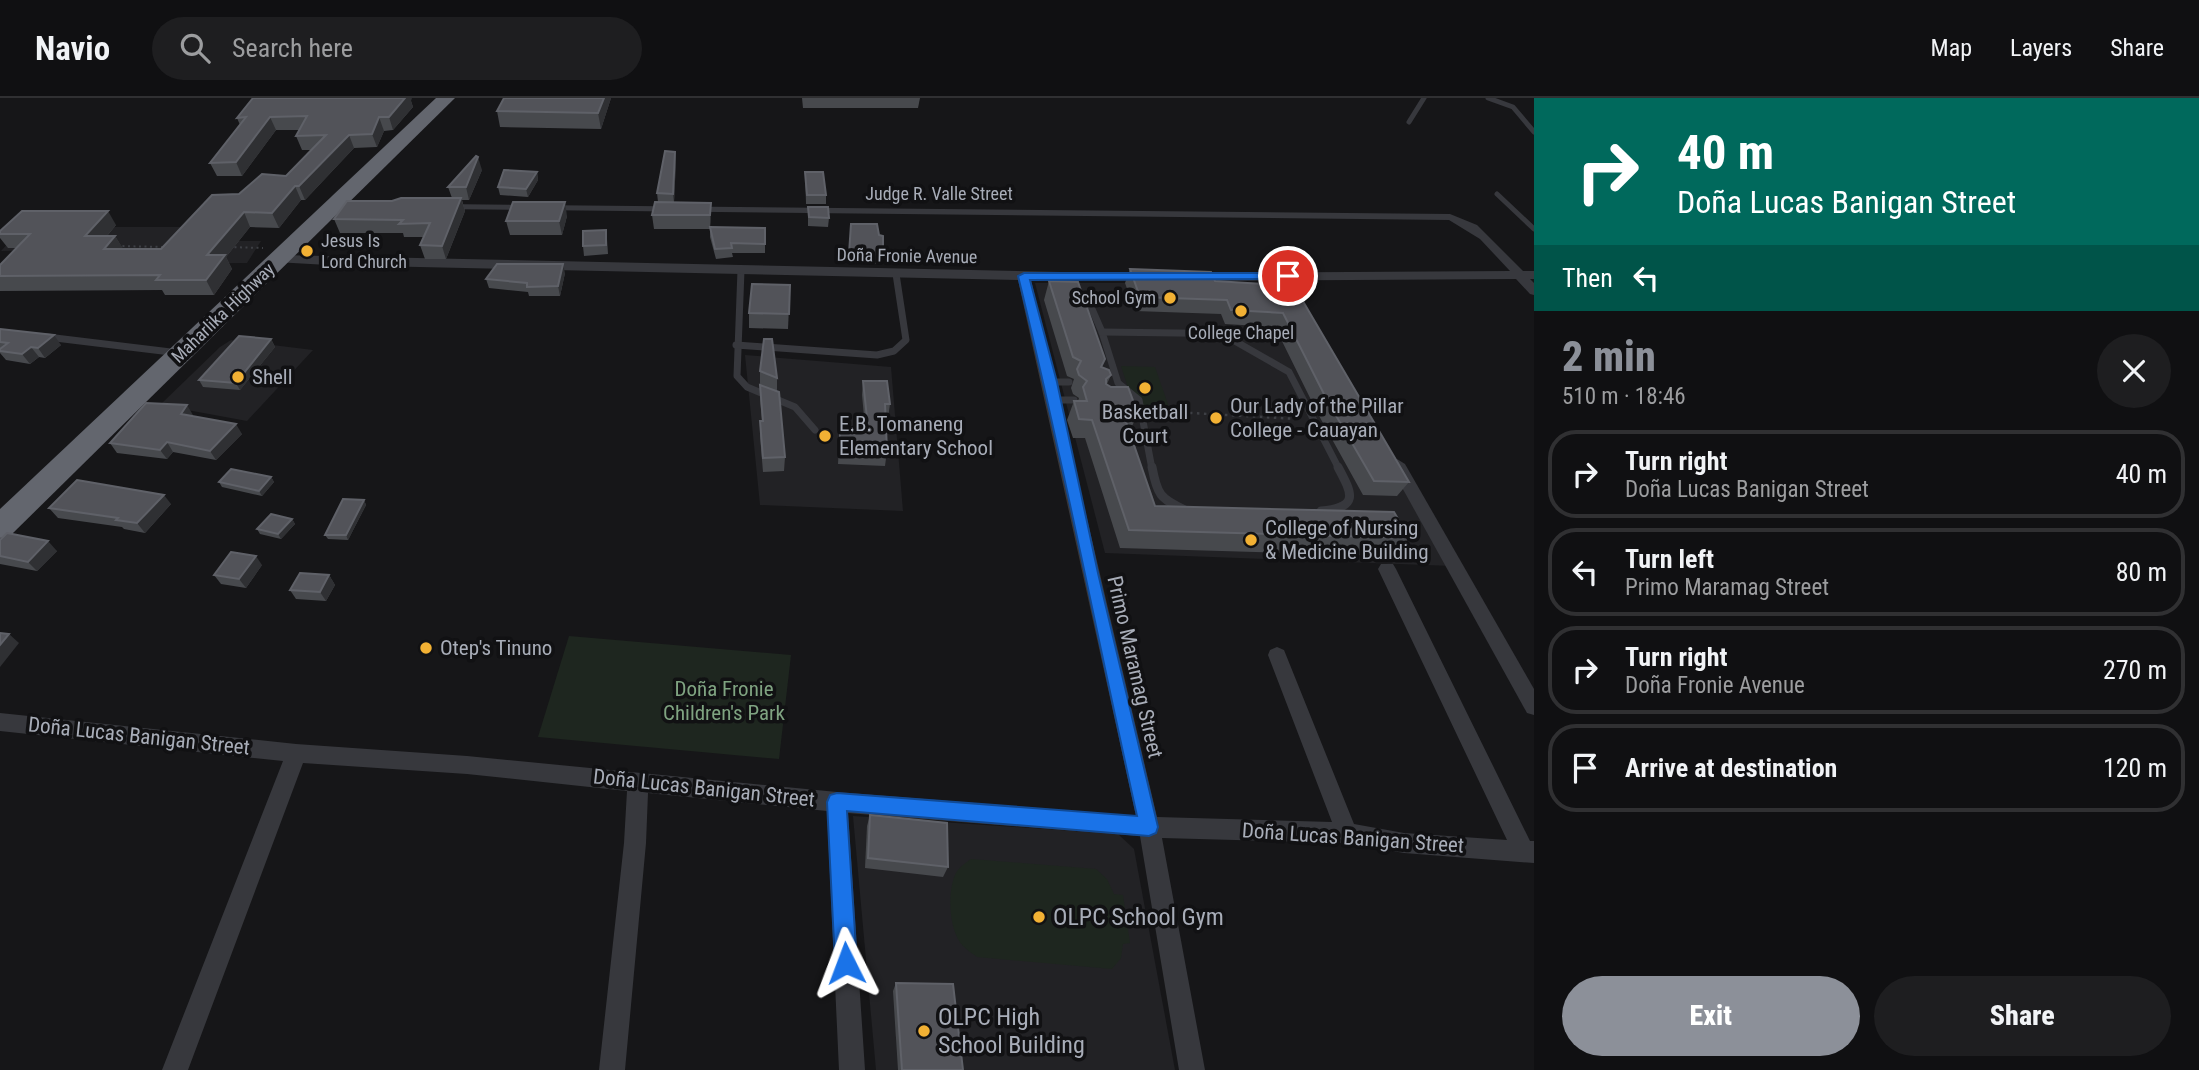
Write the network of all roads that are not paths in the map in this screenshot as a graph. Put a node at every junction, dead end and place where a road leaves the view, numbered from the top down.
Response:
1 (446, 98) edge
2 (1424, 98) edge
3 (1488, 98) edge
4 (1409, 122) dead end
5 (1534, 132) edge
6 (1497, 194) dead end
7 (422, 207) edge
8 (1534, 229) edge
9 (284, 254) junction
10 (741, 270) junction
11 (896, 274) junction
12 (1534, 275) edge
13 (1024, 276) junction
14 (1519, 276) junction
15 (1534, 291) edge
16 (1088, 300) edge
17 (1102, 332) junction
18 (1219, 332) junction
19 (1254, 334) dead end
20 (39, 336) edge
21 (736, 345) junction
22 (182, 353) junction
23 (1058, 388) junction
24 (1074, 400) edge
25 (1128, 400) edge
26 (1139, 401) junction
27 (815, 430) dead end
28 (1387, 447) edge
29 (1196, 512) edge
30 (1316, 512) edge
31 (0, 527) edge
32 (1387, 569) dead end
33 (1277, 656) dead end
34 (1534, 707) edge
35 (0, 722) edge
36 (296, 753) junction
37 (638, 782) junction
38 (837, 802) junction
39 (1149, 827) junction
40 (1347, 833) junction
41 (1528, 851) edge
42 (175, 1070) edge
43 (612, 1070) edge
44 (852, 1070) edge
45 (1192, 1070) edge

1 - 9 highway, Maharlika Highway
2 - 4 lane
3 - 5 lane
6 - 8 lane
7 - 14 street, Judge R. Valle Street
9 - 10 street, Doña Fronie Avenue
9 - 22 highway, Maharlika Highway
10 - 11 street, Doña Fronie Avenue
10 - 21 lane
11 - 13 street, Doña Fronie Avenue
11 - 21 lane
12 - 14 street, Doña Fronie Avenue
13 - 14 street, Doña Fronie Avenue
13 - 23 street, Primo Maramag Street
14 - 15 street, Judge R. Valle Street
16 - 17 lane
17 - 18 lane
17 - 26 lane
18 - 19 lane
18 - 30 lane
20 - 22 lane
21 - 27 lane
22 - 31 highway, Maharlika Highway
23 - 24 lane
23 - 39 street, Primo Maramag Street
25 - 26 lane
26 - 29 lane
28 - 34 street
32 - 41 street
33 - 40 street
35 - 36 street, Doña Lucas Banigan Street
36 - 37 street, Doña Lucas Banigan Street
36 - 42 street
37 - 38 street, Doña Lucas Banigan Street
37 - 43 street
38 - 39 street, Doña Lucas Banigan Street
38 - 44 street
39 - 40 street, Doña Lucas Banigan Street
39 - 45 street, Primo Maramag Street
40 - 41 street, Doña Lucas Banigan Street

